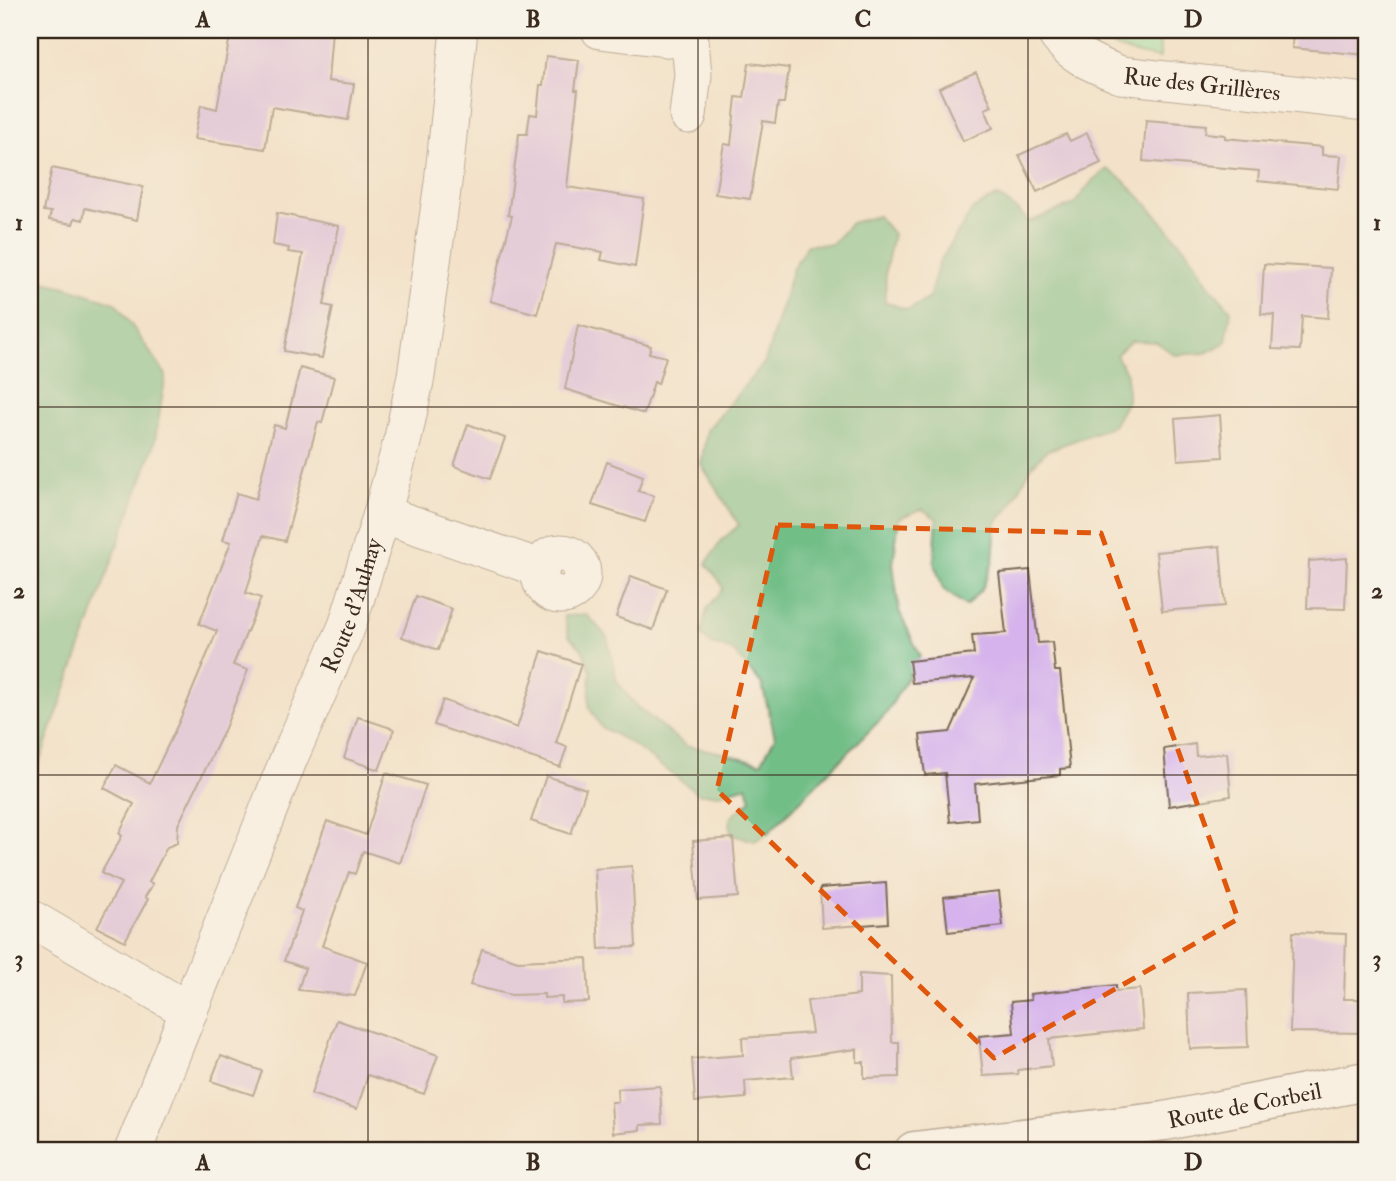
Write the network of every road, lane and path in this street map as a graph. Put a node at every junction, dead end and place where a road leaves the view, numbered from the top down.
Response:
1 (459, 30) edge
2 (600, 30) edge
3 (1054, 30) edge
4 (1366, 102) edge
5 (688, 115) dead end
6 (382, 514) junction
7 (540, 568) dead end
8 (30, 918) edge
9 (189, 1011) junction
10 (1366, 1081) edge
11 (133, 1151) edge
12 (914, 1151) edge

1 - 6 street, Route d'Aulnay
2 - 5 street
3 - 4 street, Rue des Grillères
6 - 7 street
6 - 9 street, Route d'Aulnay
8 - 9 street
9 - 11 street, Route d'Aulnay
10 - 12 main road, Route de Corbeil

